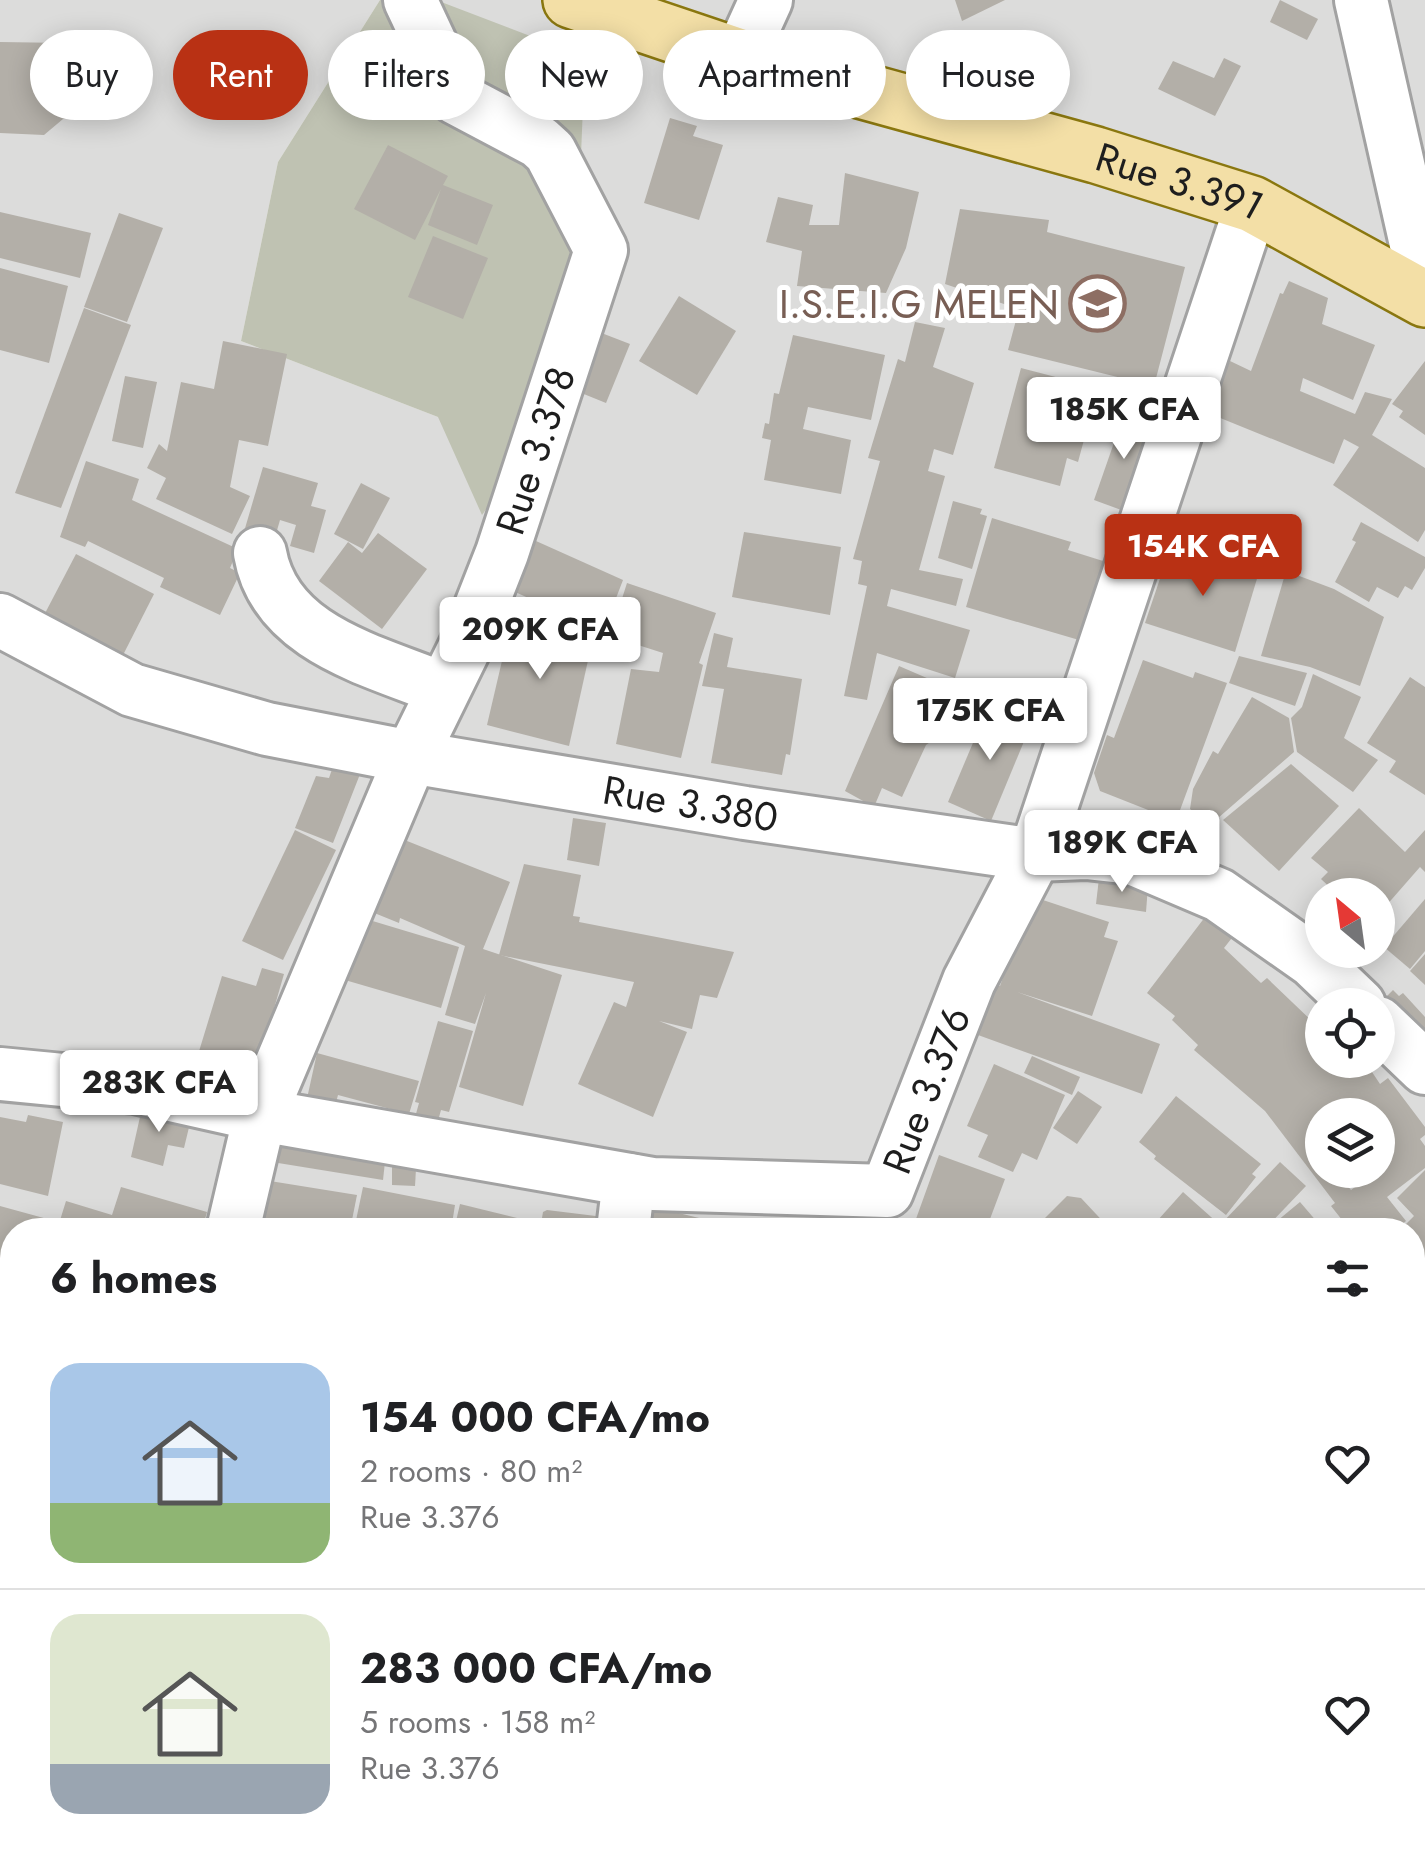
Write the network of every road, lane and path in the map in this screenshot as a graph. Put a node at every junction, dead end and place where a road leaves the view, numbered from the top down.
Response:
1 (410, 0) edge
2 (571, 0) edge
3 (766, 0) edge
4 (1360, 0) edge
5 (663, 30) edge
6 (752, 30) edge
7 (886, 96) edge
8 (1252, 204) junction
9 (1425, 284) edge
10 (1425, 299) edge
11 (260, 553) dead end
12 (0, 620) edge
13 (443, 689) junction
14 (411, 758) junction
15 (1035, 855) junction
16 (1341, 988) edge
17 (1395, 1039) edge
18 (1425, 1068) edge
19 (0, 1074) edge
20 (260, 1115) junction
21 (626, 1205) edge
22 (882, 1211) edge
23 (236, 1218) edge

1 - 13 street, Rue 3.378
2 - 5 main road, Rue 3.391
3 - 6 street
4 - 9 street
7 - 8 main road, Rue 3.391
8 - 10 main road, Rue 3.391
8 - 15 street, Rue 3.376
11 - 13 street
12 - 14 street, Rue 3.380
13 - 14 street, Rue 3.378
14 - 15 street, Rue 3.380
14 - 20 street, Rue 3.378
15 - 16 street, Rue 3.380
15 - 22 street, Rue 3.376
17 - 18 street
19 - 20 street, Rue 3.376
20 - 21 street, Rue 3.376
20 - 23 street, Rue 3.378
21 - 22 street, Rue 3.376

